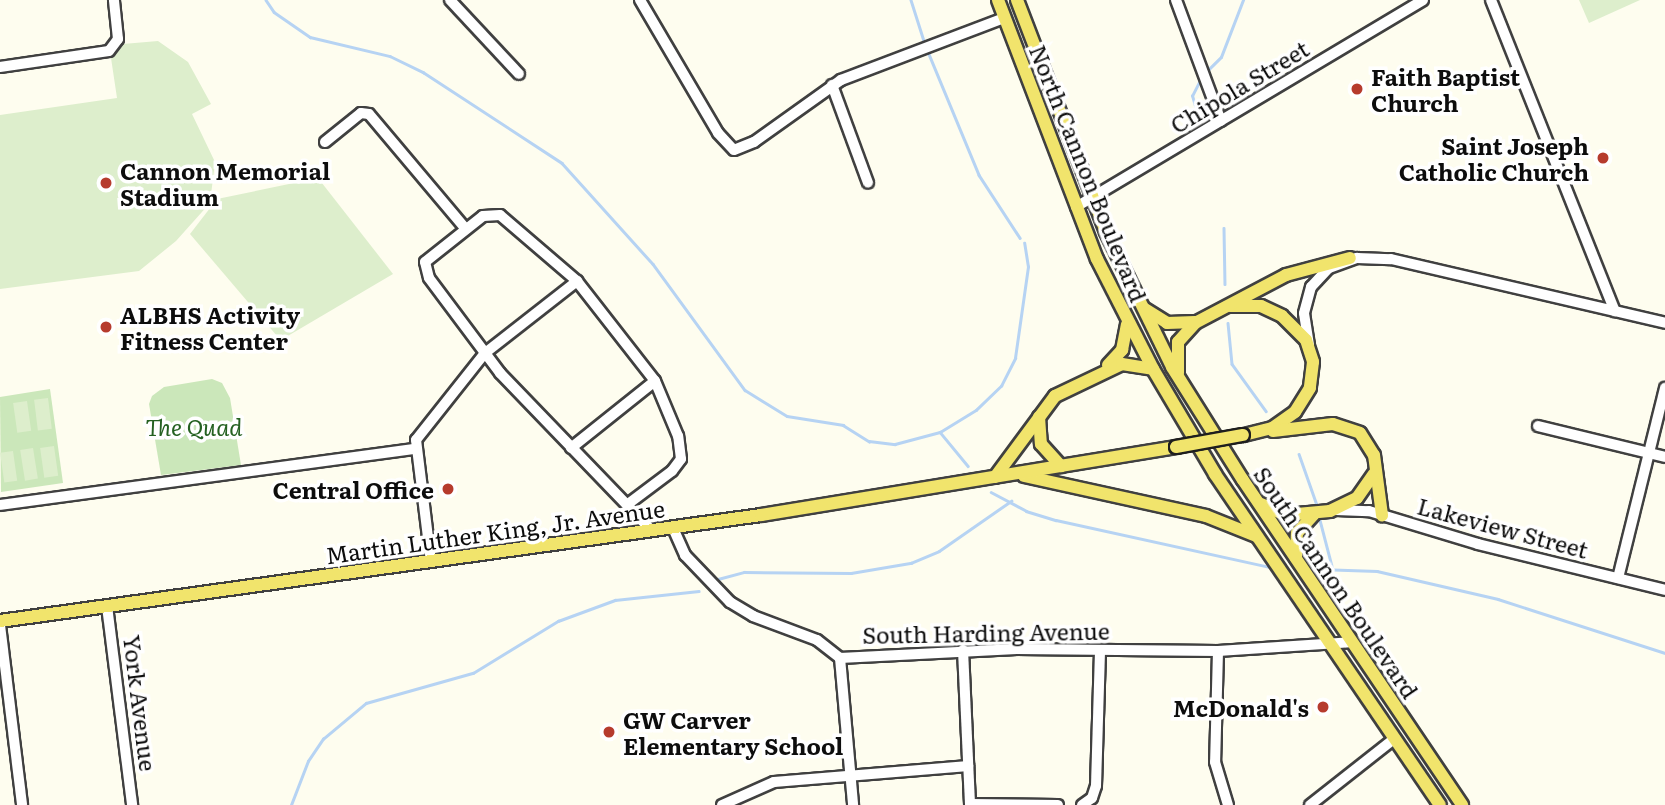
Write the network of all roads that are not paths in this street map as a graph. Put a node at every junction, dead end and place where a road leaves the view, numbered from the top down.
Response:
1 (114, 0) edge
2 (450, 0) edge
3 (998, 0) edge
4 (1018, 0) edge
5 (1176, 0) edge
6 (1423, 0) edge
7 (1491, 0) edge
8 (645, 2) edge
9 (1004, 18) junction
10 (0, 67) edge
11 (519, 74) dead end
12 (832, 85) junction
13 (1221, 121) junction
14 (325, 142) dead end
15 (868, 183) dead end
16 (1092, 198) junction
17 (1076, 207) junction
18 (466, 229) junction
19 (1350, 258) junction
20 (577, 281) junction
21 (1134, 293) junction
22 (1220, 309) junction
23 (1615, 311) junction
24 (1202, 319) junction
25 (1127, 320) junction
26 (1665, 323) edge
27 (1311, 351) junction
28 (485, 353) junction
29 (1153, 369) junction
30 (1101, 371) junction
31 (655, 381) junction
32 (1180, 382) junction
33 (1665, 388) edge
34 (1040, 414) junction
35 (1538, 426) dead end
36 (1247, 435) junction
37 (571, 448) junction
38 (414, 449) junction
39 (1648, 453) junction
40 (1665, 457) edge
41 (1375, 460) junction
42 (1061, 466) junction
43 (1013, 474) junction
44 (994, 477) junction
45 (1252, 494) junction
46 (628, 504) junction
47 (0, 505) edge
48 (1324, 512) junction
49 (1382, 515) junction
50 (673, 528) junction
51 (652, 531) junction
52 (1259, 537) junction
53 (1296, 559) junction
54 (430, 562) junction
55 (1618, 579) junction
56 (1665, 590) edge
57 (107, 606) junction
58 (0, 623) edge
59 (1352, 642) junction
60 (1332, 644) junction
61 (963, 650) junction
62 (1100, 651) junction
63 (1218, 651) junction
64 (839, 658) junction
65 (1395, 737) junction
66 (968, 766) junction
67 (851, 775) junction
68 (970, 804) edge
69 (22, 805) edge
70 (132, 805) edge
71 (722, 805) edge
72 (853, 805) edge
73 (1058, 805) edge
74 (1082, 805) edge
75 (1228, 805) edge
76 (1310, 805) edge
77 (1440, 805) edge
78 (1462, 805) edge

1 - 10 street
2 - 11 street
3 - 9 main road, North Cannon Boulevard
4 - 16 main road, North Cannon Boulevard
5 - 13 street
6 - 13 street, Chipola Street
7 - 23 street
8 - 12 street
9 - 12 street
9 - 17 main road, North Cannon Boulevard
12 - 15 street
13 - 16 street, Chipola Street
14 - 18 street
16 - 17 street, Chipola Street
16 - 21 main road, North Cannon Boulevard
17 - 25 main road, North Cannon Boulevard
18 - 20 street
18 - 28 street
19 - 22 main road
19 - 23 street
19 - 27 street
20 - 28 street
20 - 31 street
21 - 24 main road
21 - 32 main road, North Cannon Boulevard
22 - 24 main road
22 - 27 main road
23 - 26 street
24 - 32 main road
25 - 29 main road, North Cannon Boulevard
25 - 30 main road
27 - 36 main road
28 - 37 street
28 - 38 street
29 - 30 main road
29 - 52 main road, North Cannon Boulevard
30 - 34 main road
31 - 37 street
31 - 46 street
32 - 45 main road, South Cannon Boulevard
33 - 39 street
34 - 42 main road
34 - 44 main road
35 - 39 street
36 - 41 main road
36 - 42 main road, bridge
37 - 46 street
38 - 47 street
38 - 54 street
39 - 40 street
39 - 55 street
41 - 48 main road
41 - 49 main road
42 - 43 main road
43 - 44 main road, Martin Luther King, Jr. Avenue
43 - 52 main road
44 - 50 main road, Martin Luther King, Jr. Avenue
45 - 48 main road
45 - 53 main road, South Cannon Boulevard
46 - 51 street
48 - 49 street, Lakeview Street
48 - 53 main road
49 - 55 street, Lakeview Street
50 - 51 main road, Martin Luther King, Jr. Avenue
50 - 64 street, South Harding Avenue
51 - 54 main road, Martin Luther King, Jr. Avenue
52 - 60 main road, South Cannon Boulevard
53 - 59 main road, South Cannon Boulevard
54 - 57 main road, Martin Luther King, Jr. Avenue
55 - 56 street, Lakeview Street
57 - 58 main road, Martin Luther King, Jr. Avenue
57 - 70 street, York Avenue
58 - 69 street
59 - 60 street, South Harding Avenue
59 - 78 main road, South Cannon Boulevard
60 - 63 street, South Harding Avenue
60 - 65 main road, South Cannon Boulevard
61 - 62 street, South Harding Avenue
61 - 64 street, South Harding Avenue
61 - 66 street
62 - 63 street, South Harding Avenue
62 - 74 street
63 - 75 street
64 - 67 street
65 - 76 street
65 - 77 main road, South Cannon Boulevard
66 - 67 street
66 - 68 street
67 - 71 street
67 - 72 street
68 - 73 street

